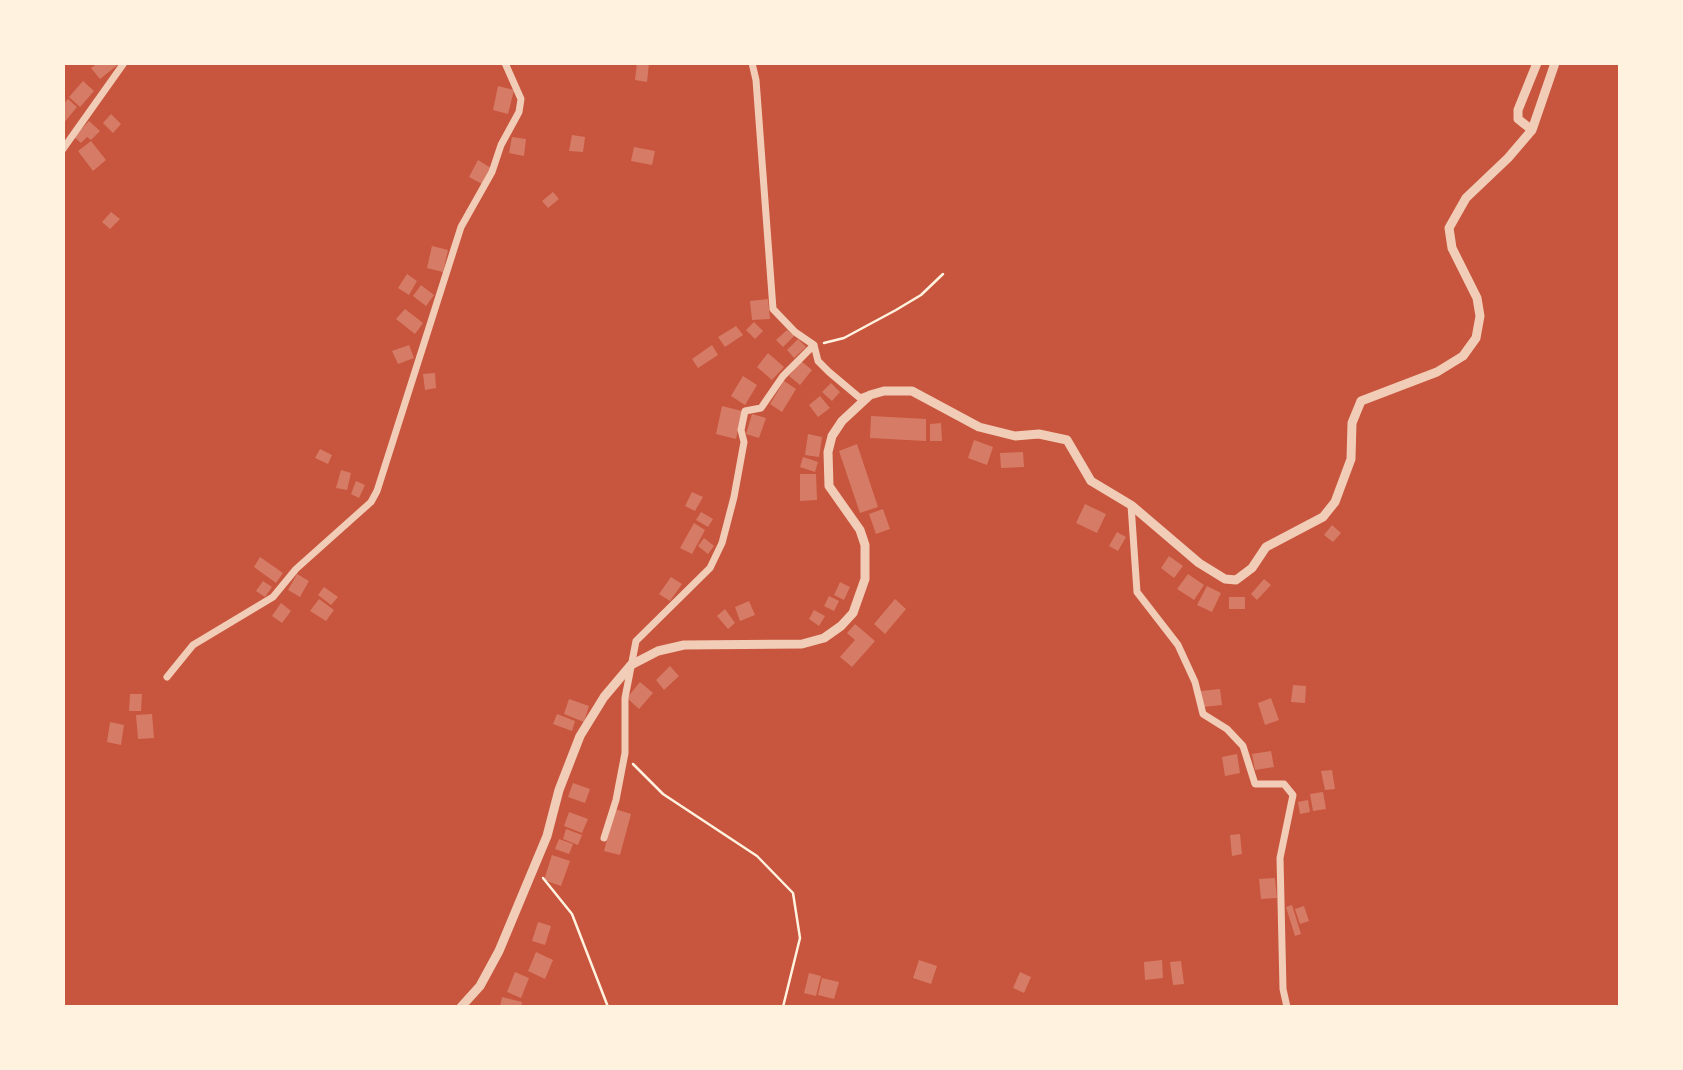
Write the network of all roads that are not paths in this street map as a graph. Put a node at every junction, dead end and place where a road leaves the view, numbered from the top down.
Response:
1 (124, 63) edge
2 (505, 63) edge
3 (752, 63) edge
4 (1537, 63) edge
5 (1555, 63) edge
6 (1532, 130) junction
7 (63, 149) edge
8 (814, 345) junction
9 (870, 395) junction
10 (1131, 505) junction
11 (631, 665) junction
12 (167, 677) dead end
13 (604, 838) dead end
14 (461, 1007) edge
15 (1287, 1007) edge

1 - 7 street
2 - 12 street
3 - 8 street
4 - 6 street
5 - 6 street
6 - 10 street
8 - 9 street
8 - 11 street
9 - 10 street
9 - 11 street
10 - 15 street
11 - 13 street
11 - 14 street

